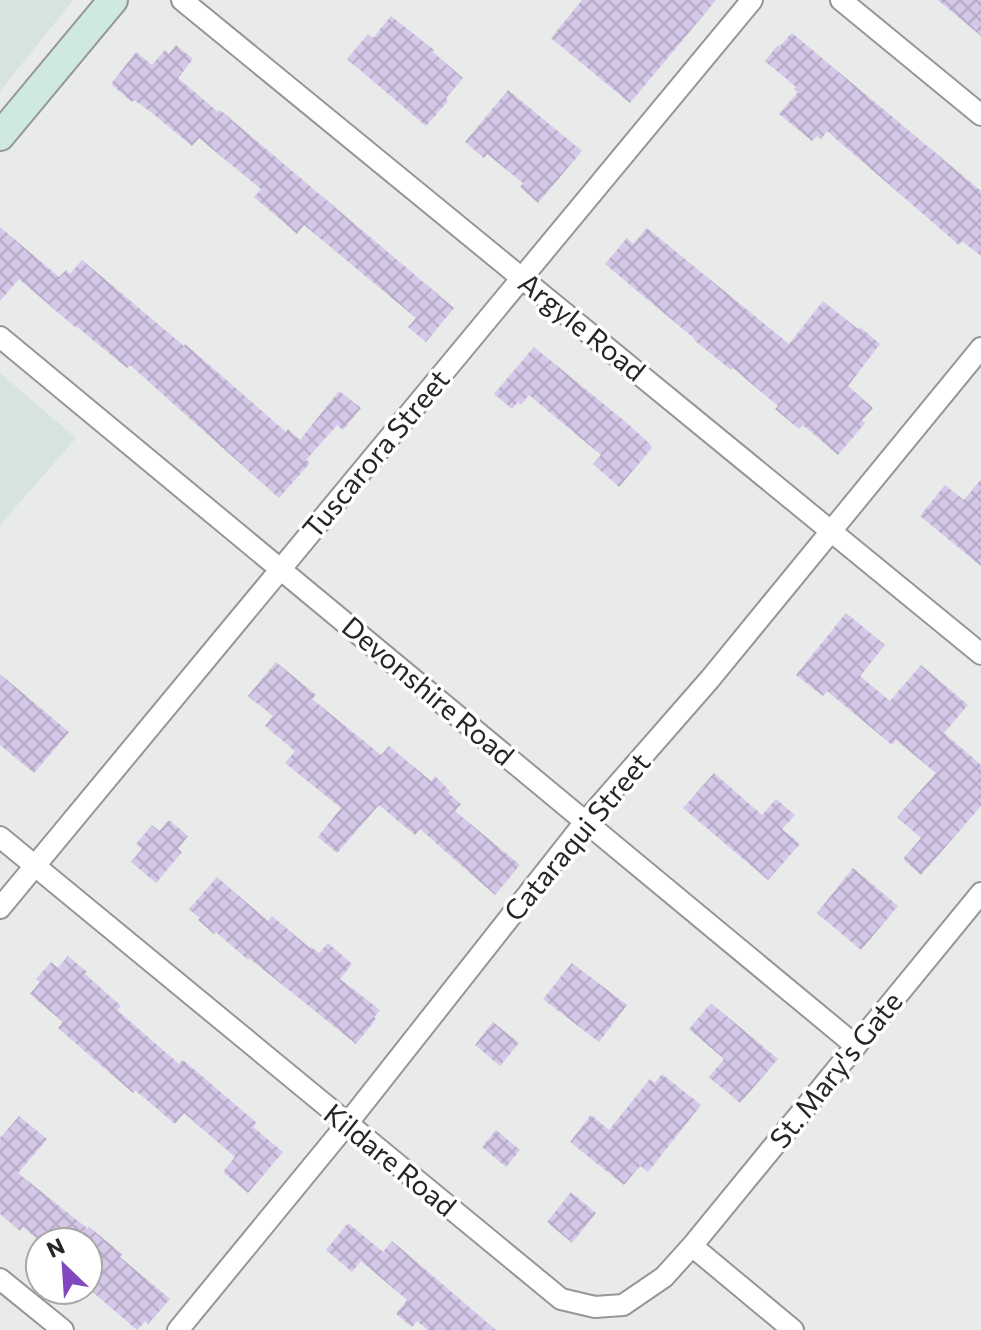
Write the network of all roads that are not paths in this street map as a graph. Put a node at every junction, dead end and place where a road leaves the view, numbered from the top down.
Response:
1 (113, 0) edge
2 (182, 0) edge
3 (752, 0) edge
4 (841, 0) edge
5 (981, 115) edge
6 (0, 136) edge
7 (522, 278) junction
8 (0, 337) edge
9 (981, 348) edge
10 (832, 532) junction
11 (281, 569) junction
12 (981, 654) edge
13 (585, 822) junction
14 (0, 837) edge
15 (35, 866) junction
16 (981, 893) edge
17 (0, 908) edge
18 (856, 1046) junction
19 (347, 1124) junction
20 (692, 1246) junction
21 (0, 1279) edge
22 (63, 1330) edge
23 (178, 1330) edge
24 (793, 1330) edge

1 - 6 main road
2 - 7 street, Argyle Road
3 - 7 street, Tuscarora Street
4 - 5 street
7 - 10 street, Argyle Road
7 - 11 street, Tuscarora Street
8 - 11 street, Devonshire Road
9 - 10 street, Cataraqui Street
10 - 12 street, Argyle Road
10 - 13 street, Cataraqui Street
11 - 13 street, Devonshire Road
11 - 15 street, Tuscarora Street
13 - 18 street, Devonshire Road
13 - 19 street, Cataraqui Street
14 - 15 street, Kildare Road
15 - 17 street, Tuscarora Street
15 - 19 street, Kildare Road
16 - 18 street, St. Mary's Gate
18 - 20 street, St. Mary's Gate
19 - 20 street, Kildare Road
19 - 23 street, Cataraqui Street
20 - 24 street
21 - 22 street

